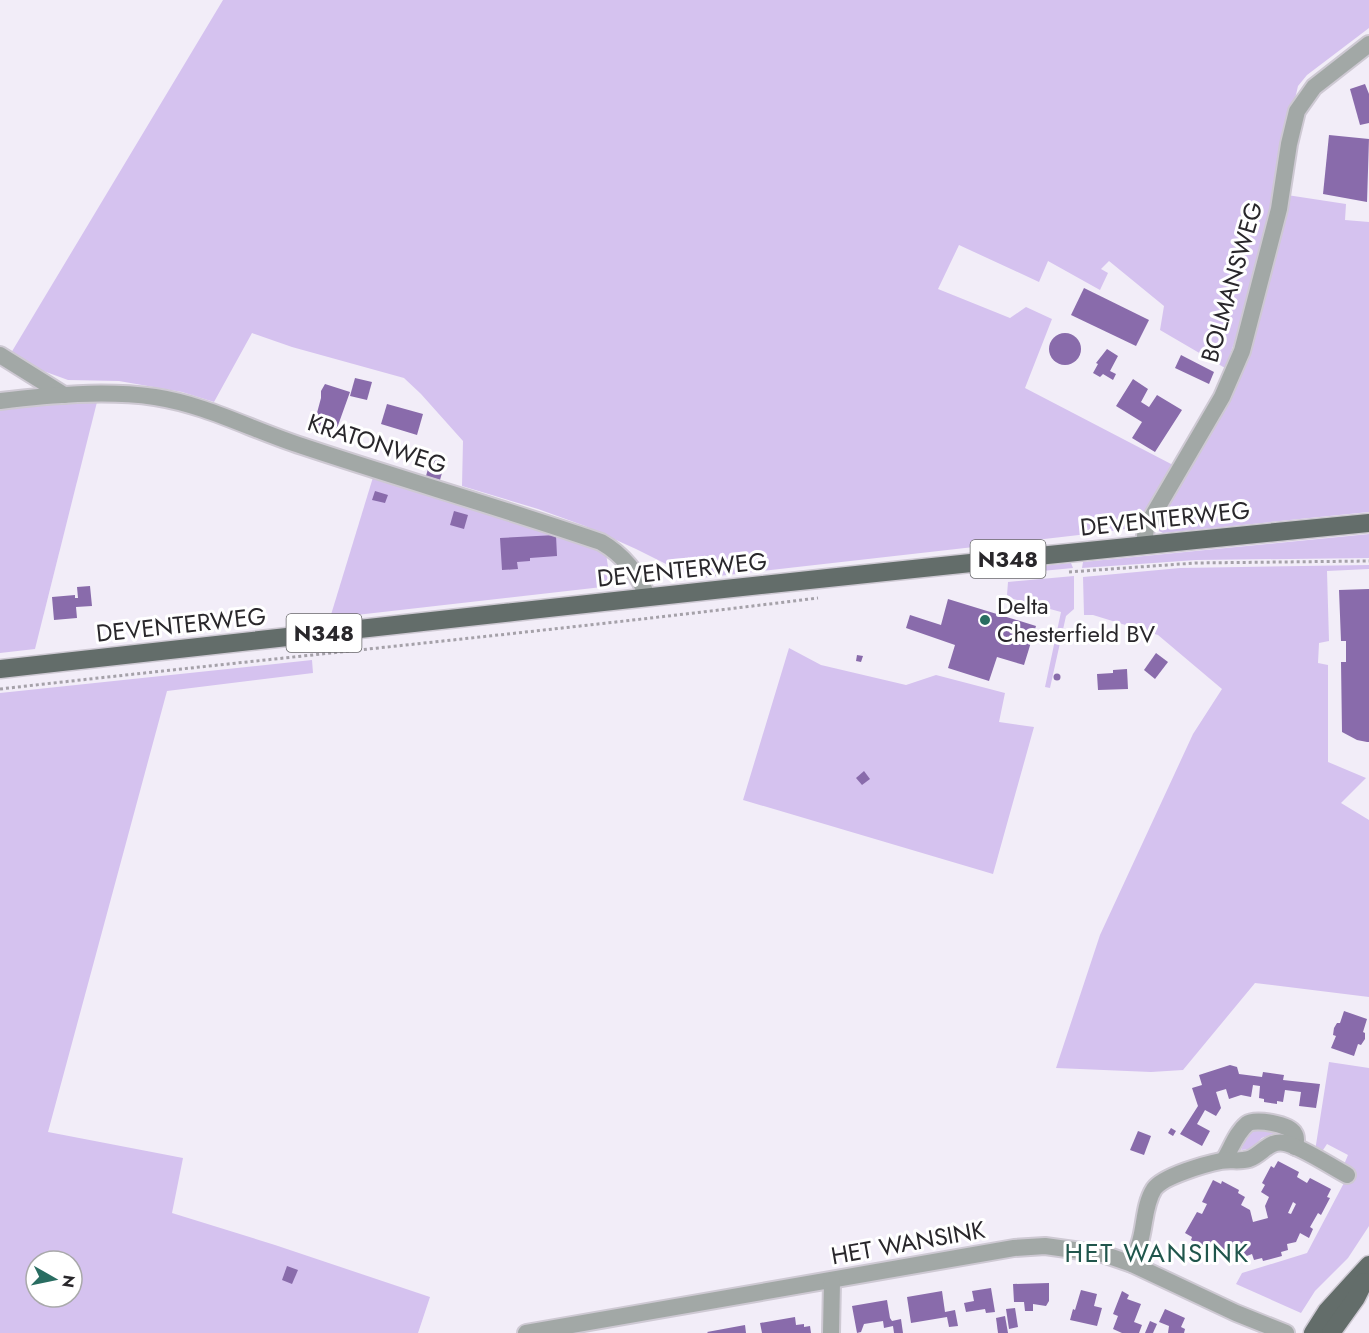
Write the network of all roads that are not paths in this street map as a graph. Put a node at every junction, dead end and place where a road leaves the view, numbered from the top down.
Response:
1 (1369, 44) edge
2 (0, 355) edge
3 (64, 395) junction
4 (0, 400) edge
5 (1369, 523) edge
6 (1144, 545) junction
7 (647, 597) junction
8 (0, 669) edge
9 (1295, 1147) junction
10 (1224, 1160) junction
11 (1347, 1175) dead end
12 (1132, 1264) junction
13 (1369, 1265) edge
14 (1369, 1271) edge
15 (832, 1281) junction
16 (526, 1333) edge
17 (831, 1333) edge
18 (1287, 1333) edge
19 (1313, 1333) edge
20 (1331, 1333) edge

1 - 6 street, BOLMANSWEG
2 - 3 street
3 - 4 street, KRATONWEG
3 - 7 street, KRATONWEG
5 - 6 main road, DEVENTERWEG / N348
6 - 7 main road, DEVENTERWEG / N348
7 - 8 main road, DEVENTERWEG / N348
9 - 10 street
9 - 10 street
9 - 11 street
10 - 12 street
12 - 15 street, HET WANSINK
12 - 18 street, HET WANSINK
13 - 19 main road
14 - 20 main road
15 - 16 street, HET WANSINK
15 - 17 street

